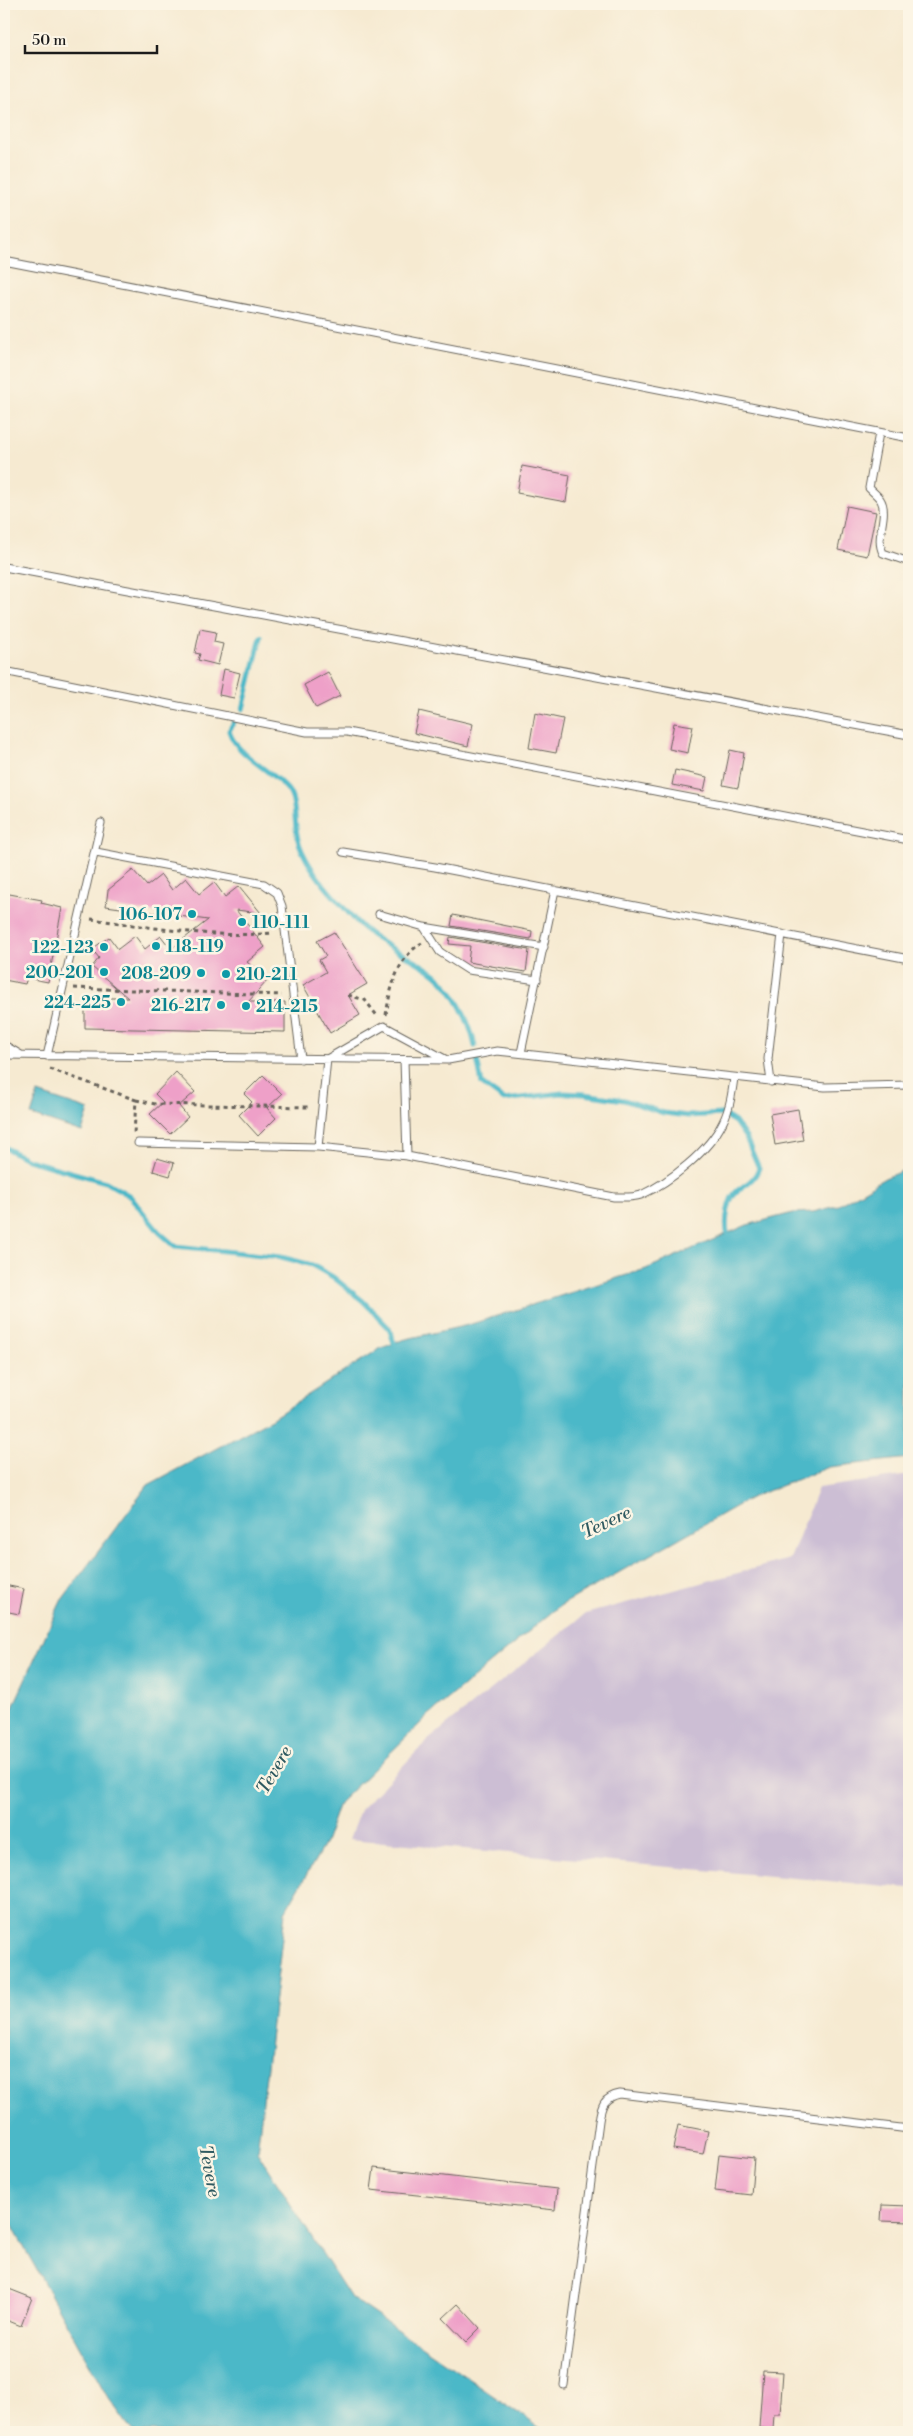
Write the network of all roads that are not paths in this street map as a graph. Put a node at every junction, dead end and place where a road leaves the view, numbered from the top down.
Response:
1 (4, 261) edge
2 (879, 432) junction
3 (909, 438) edge
4 (909, 562) edge
5 (4, 567) edge
6 (4, 671) edge
7 (909, 735) edge
8 (101, 823) dead end
9 (909, 840) edge
10 (96, 852) junction
11 (343, 852) dead end
12 (555, 890) junction
13 (379, 914) dead end
14 (424, 927) junction
15 (782, 934) junction
16 (544, 947) junction
17 (909, 959) edge
18 (537, 980) junction
19 (4, 1045) edge
20 (521, 1053) junction
21 (4, 1055) edge
22 (24, 1056) junction
23 (47, 1056) junction
24 (301, 1059) junction
25 (327, 1059) junction
26 (404, 1060) junction
27 (448, 1060) junction
28 (734, 1078) junction
29 (771, 1082) junction
30 (909, 1085) edge
31 (138, 1142) road end
32 (318, 1147) junction
33 (407, 1156) junction
34 (909, 2129) edge
35 (564, 2385) dead end

1 - 2 lane
2 - 3 lane
2 - 4 lane
5 - 7 lane
6 - 9 lane
8 - 10 lane
10 - 23 lane
10 - 24 lane
11 - 12 lane
12 - 15 lane
12 - 16 lane
13 - 14 lane
14 - 16 lane
14 - 18 lane
15 - 17 lane
15 - 29 lane
16 - 18 lane
18 - 20 lane
19 - 22 lane
20 - 27 lane
20 - 28 lane
21 - 22 lane
22 - 23 lane
23 - 24 lane
24 - 25 lane
25 - 26 lane
25 - 27 lane
25 - 32 lane
26 - 27 lane
26 - 33 lane
28 - 29 lane
28 - 33 lane
29 - 30 lane
31 - 32 lane
32 - 33 lane
34 - 35 lane

